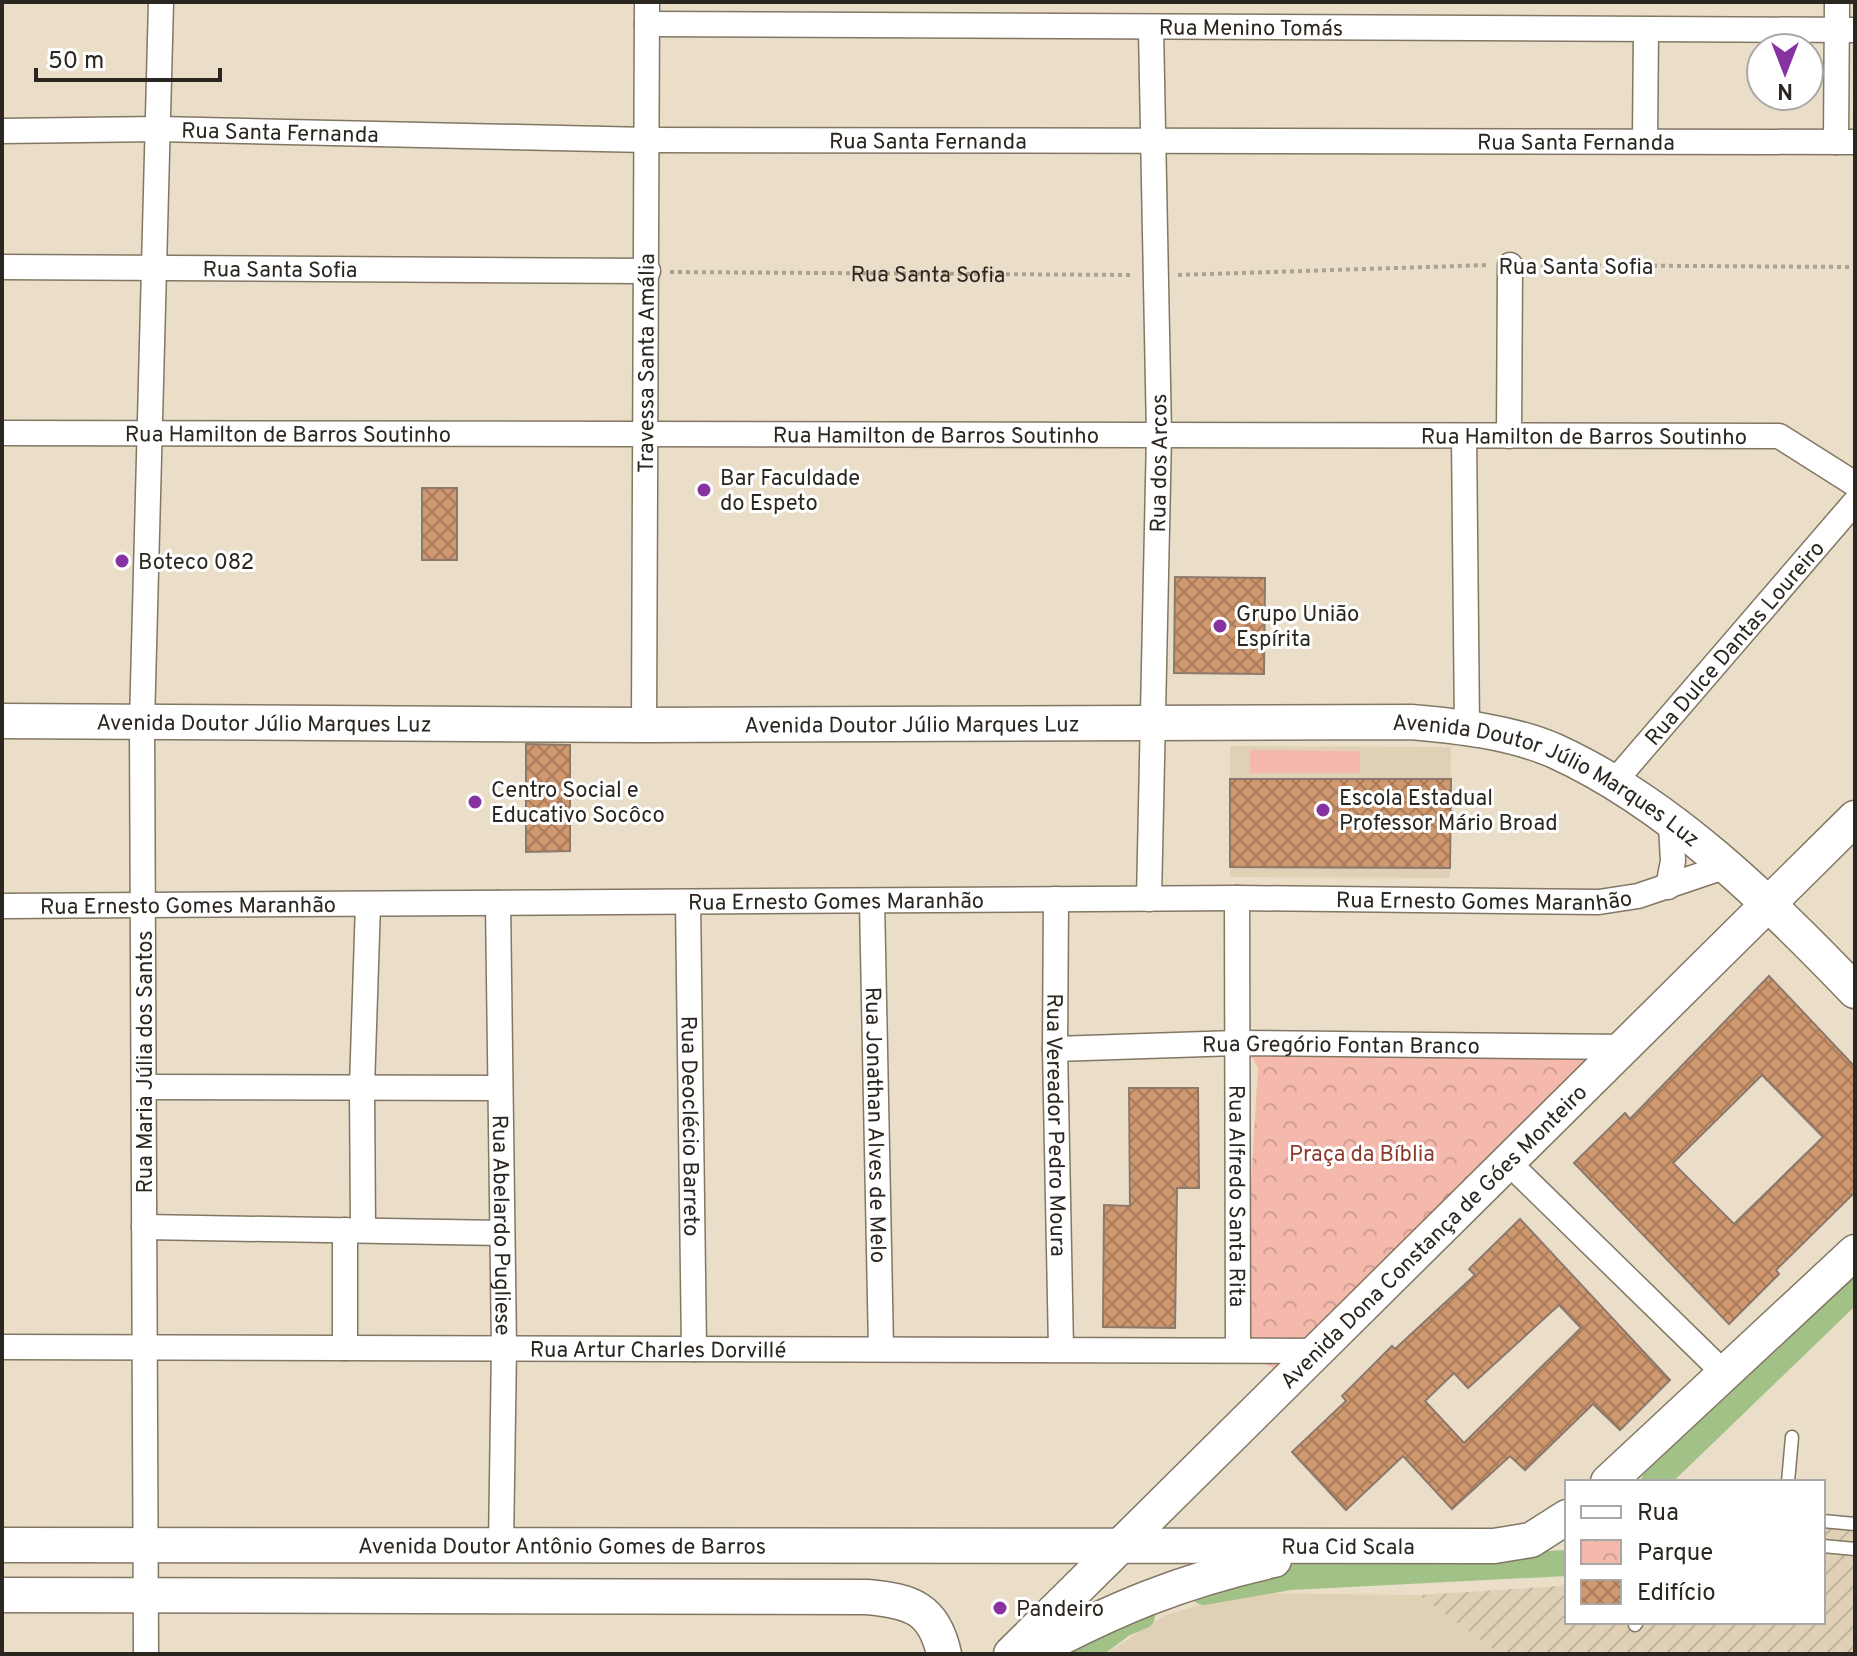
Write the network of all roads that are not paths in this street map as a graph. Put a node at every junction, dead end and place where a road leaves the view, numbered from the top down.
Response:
1 (161, 2) edge
2 (1837, 2) edge
3 (647, 13) edge
4 (1151, 29) junction
5 (1646, 30) junction
6 (1846, 30) edge
7 (158, 129) junction
8 (2, 131) edge
9 (1645, 139) junction
10 (647, 140) junction
11 (1156, 142) junction
12 (1846, 142) edge
13 (1510, 265) road end
14 (154, 266) junction
15 (2, 267) edge
16 (648, 271) junction
17 (2, 433) edge
18 (149, 434) junction
19 (644, 434) junction
20 (1159, 435) junction
21 (1464, 436) junction
22 (1509, 436) junction
23 (1855, 484) edge
24 (1855, 502) edge
25 (2, 721) edge
26 (1153, 722) junction
27 (142, 723) junction
28 (644, 725) junction
29 (1467, 727) junction
30 (1614, 782) junction
31 (1855, 818) edge
32 (1671, 825) junction
33 (1727, 866) junction
34 (1668, 887) junction
35 (1237, 898) junction
36 (1056, 899) junction
37 (1149, 899) junction
38 (872, 901) junction
39 (688, 902) junction
40 (1770, 902) junction
41 (498, 903) junction
42 (368, 904) junction
43 (144, 905) junction
44 (2, 906) edge
45 (1855, 991) edge
46 (1236, 1043) junction
47 (1626, 1047) junction
48 (1055, 1049) junction
49 (144, 1087) junction
50 (362, 1087) junction
51 (500, 1088) junction
52 (1509, 1163) junction
53 (144, 1227) junction
54 (354, 1230) junction
55 (502, 1233) junction
56 (1855, 1252) edge
57 (2, 1347) edge
58 (144, 1347) junction
59 (345, 1348) junction
60 (504, 1348) junction
61 (694, 1349) junction
62 (881, 1349) junction
63 (1061, 1349) junction
64 (1238, 1350) junction
65 (1316, 1351) junction
66 (1725, 1374) junction
67 (1792, 1437) dead end
68 (1610, 1480) edge
69 (1788, 1480) edge
70 (1565, 1518) edge
71 (1825, 1521) edge
72 (1855, 1524) edge
73 (1123, 1544) junction
74 (2, 1545) edge
75 (148, 1545) junction
76 (501, 1546) junction
77 (864, 1546) junction
78 (1825, 1546) edge
79 (1329, 1547) junction
80 (1855, 1549) edge
81 (2, 1595) edge
82 (147, 1595) junction
83 (867, 1597) junction
84 (146, 1654) edge
85 (944, 1654) edge
86 (1011, 1654) edge
87 (1029, 1654) edge

1 - 7 street, Rua Maria Júlia dos Santos
2 - 6 street
3 - 4 street, Rua Menino Tomás
3 - 10 street, Travessa Santa Amália
4 - 5 street, Rua Menino Tomás
4 - 11 street, Rua dos Arcos
5 - 6 street, Rua Menino Tomás
5 - 9 street
6 - 12 street
7 - 8 street, Rua Santa Fernanda
7 - 10 street, Rua Santa Fernanda
7 - 14 street, Rua Maria Júlia dos Santos
9 - 11 street, Rua Santa Fernanda
9 - 12 street, Rua Santa Fernanda
10 - 11 street, Rua Santa Fernanda
10 - 16 street, Travessa Santa Amália
11 - 20 street, Rua dos Arcos
13 - 22 street
14 - 15 street, Rua Santa Sofia
14 - 16 street, Rua Santa Sofia
14 - 18 street, Rua Maria Júlia dos Santos
16 - 19 street, Travessa Santa Amália
17 - 18 street, Rua Hamilton de Barros Soutinho
18 - 19 street, Rua Hamilton de Barros Soutinho
18 - 27 street, Rua Maria Júlia dos Santos
19 - 20 street, Rua Hamilton de Barros Soutinho
19 - 28 street, Travessa Santa Amália
20 - 21 street, Rua Hamilton de Barros Soutinho
20 - 26 street, Rua dos Arcos
21 - 22 street, Rua Hamilton de Barros Soutinho
21 - 29 street
22 - 23 street, Rua Hamilton de Barros Soutinho
24 - 30 street, Rua Dulce Dantas Loureiro
25 - 27 main road, Avenida Doutor Júlio Marques Luz
26 - 28 main road, Avenida Doutor Júlio Marques Luz
26 - 29 main road, Avenida Doutor Júlio Marques Luz
26 - 37 street, Rua dos Arcos
27 - 28 main road, Avenida Doutor Júlio Marques Luz
27 - 43 street, Rua Maria Júlia dos Santos
29 - 30 main road, Avenida Doutor Júlio Marques Luz
30 - 32 main road, Avenida Doutor Júlio Marques Luz
31 - 40 main road, Avenida Dona Constança de Góes Monteiro
32 - 33 main road, Avenida Doutor Júlio Marques Luz
32 - 34 street
33 - 34 street, Rua Ernesto Gomes Maranhão
33 - 40 main road, Avenida Doutor Júlio Marques Luz
34 - 35 street, Rua Ernesto Gomes Maranhão
35 - 37 street, Rua Ernesto Gomes Maranhão
35 - 46 street, Rua Alfredo Santa Rita
36 - 37 street, Rua Ernesto Gomes Maranhão
36 - 38 street, Rua Ernesto Gomes Maranhão
36 - 48 street, Rua Vereador Pedro Moura
38 - 39 street, Rua Ernesto Gomes Maranhão
38 - 62 street, Rua Jonathan Alves de Melo
39 - 41 street, Rua Ernesto Gomes Maranhão
39 - 61 street, Rua Deoclécio Barreto
40 - 45 main road, Avenida Doutor Júlio Marques Luz
40 - 47 main road, Avenida Dona Constança de Góes Monteiro
41 - 42 street, Rua Ernesto Gomes Maranhão
41 - 51 street, Rua Abelardo Pugliese
42 - 43 street, Rua Ernesto Gomes Maranhão
42 - 50 street
43 - 44 street, Rua Ernesto Gomes Maranhão
43 - 49 street, Rua Maria Júlia dos Santos
46 - 47 street, Rua Gregório Fontan Branco
46 - 48 street, Rua Gregório Fontan Branco
46 - 64 street, Rua Alfredo Santa Rita
47 - 52 main road, Avenida Dona Constança de Góes Monteiro
48 - 63 street, Rua Vereador Pedro Moura
49 - 50 street
49 - 53 street, Rua Maria Júlia dos Santos
50 - 51 street
50 - 54 street
51 - 55 street, Rua Abelardo Pugliese
52 - 65 main road, Avenida Dona Constança de Góes Monteiro
52 - 66 street
53 - 54 street
53 - 58 street, Rua Maria Júlia dos Santos
54 - 55 street
54 - 59 street
55 - 60 street, Rua Abelardo Pugliese
56 - 66 main road
57 - 58 street, Rua Artur Charles Dorvillé
58 - 59 street, Rua Artur Charles Dorvillé
58 - 75 street, Rua Maria Júlia dos Santos
59 - 60 street, Rua Artur Charles Dorvillé
60 - 61 street, Rua Artur Charles Dorvillé
60 - 76 street, Rua Abelardo Pugliese
61 - 62 street, Rua Artur Charles Dorvillé
62 - 63 street, Rua Artur Charles Dorvillé
63 - 64 street, Rua Artur Charles Dorvillé
64 - 65 street, Rua Artur Charles Dorvillé
65 - 73 main road, Avenida Dona Constança de Góes Monteiro
66 - 68 main road
67 - 69 lane
70 - 79 main road, Rua Cid Scala
71 - 72 lane
73 - 77 main road, Avenida Doutor Antônio Gomes de Barros
73 - 79 main road, Rua Cid Scala
73 - 86 main road, Avenida Dona Constança de Góes Monteiro
74 - 75 main road, Avenida Doutor Antônio Gomes de Barros
75 - 76 main road, Avenida Doutor Antônio Gomes de Barros
75 - 82 street, Rua Maria Júlia dos Santos
76 - 77 main road, Avenida Doutor Antônio Gomes de Barros
77 - 83 main road
78 - 80 lane
79 - 87 main road
81 - 82 main road
82 - 83 main road
82 - 84 street
83 - 85 main road

